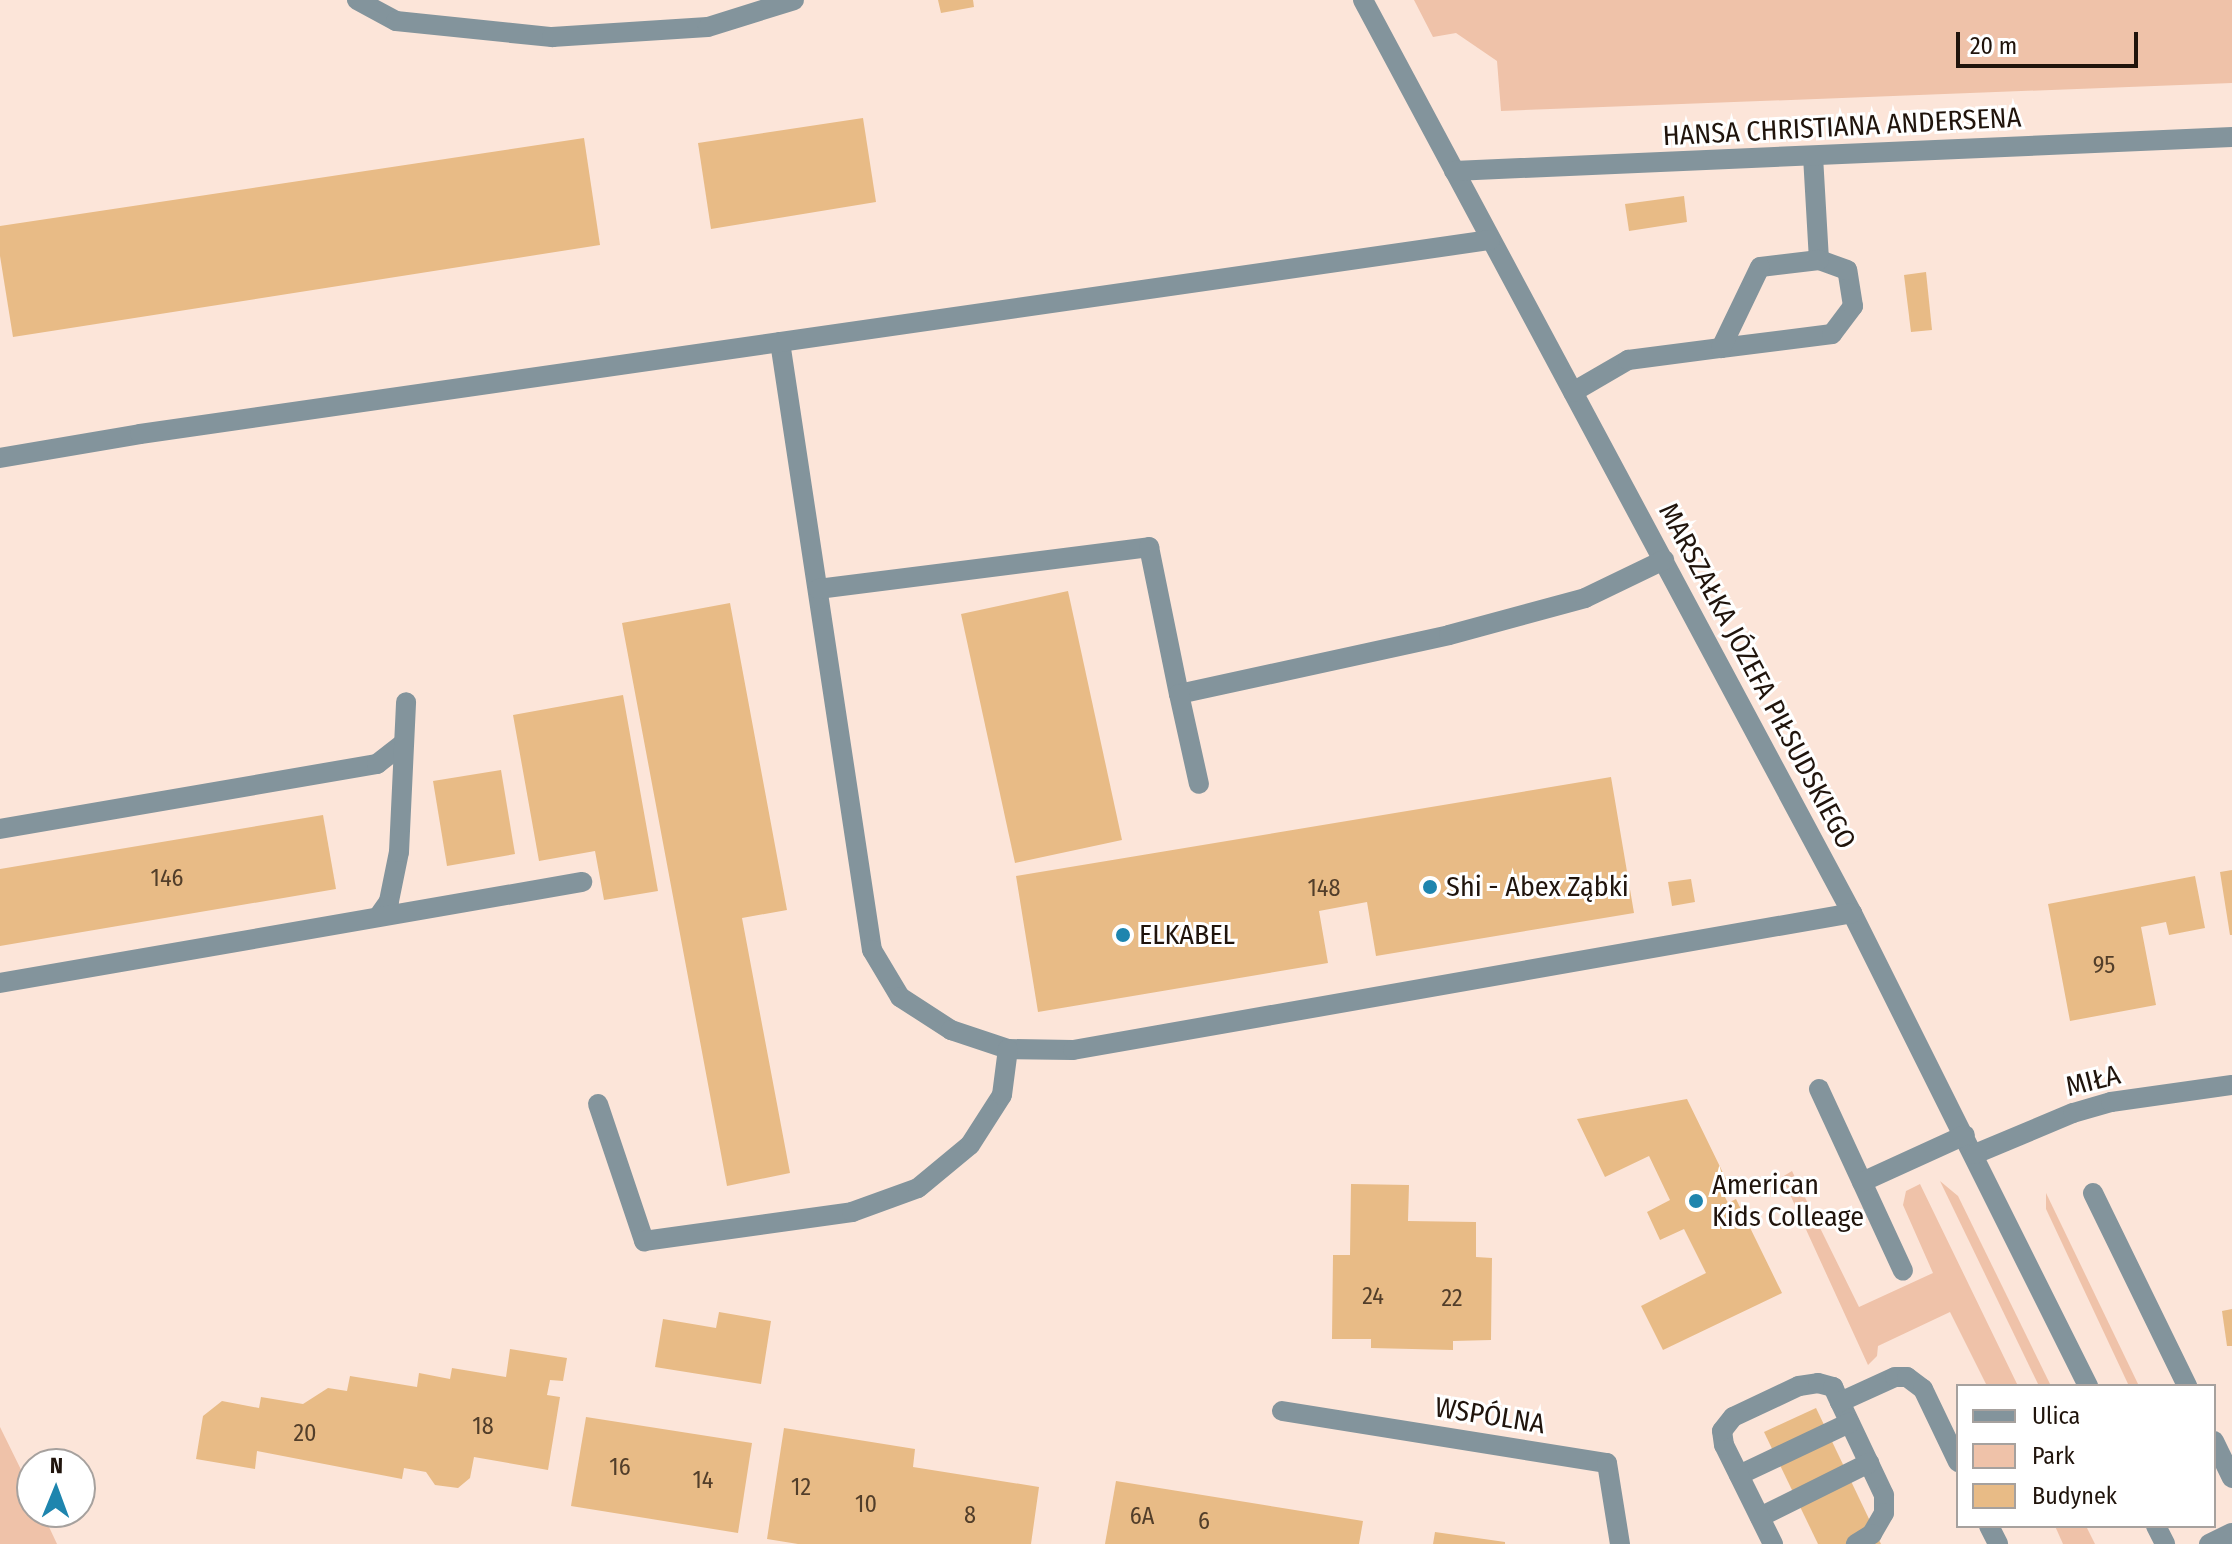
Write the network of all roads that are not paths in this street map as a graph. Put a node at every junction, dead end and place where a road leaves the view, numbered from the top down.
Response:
1 (357, 0) edge
2 (794, 0) edge
3 (1363, 0) edge
4 (2232, 137) edge
5 (1813, 156) junction
6 (1454, 171) junction
7 (1490, 240) junction
8 (1819, 260) junction
9 (780, 342) junction
10 (1721, 348) junction
11 (1573, 392) junction
12 (0, 458) edge
13 (1664, 560) junction
14 (818, 589) junction
15 (1179, 694) junction
16 (406, 702) dead end
17 (403, 744) junction
18 (1199, 784) dead end
19 (0, 829) edge
20 (582, 882) dead end
21 (1852, 913) junction
22 (378, 917) junction
23 (0, 983) edge
24 (1008, 1049) junction
25 (2232, 1085) edge
26 (1819, 1089) dead end
27 (598, 1104) dead end
28 (1970, 1145) junction
29 (1862, 1182) junction
30 (2093, 1193) dead end
31 (1903, 1271) dead end
32 (2087, 1384) edge
33 (2186, 1384) edge
34 (1840, 1402) junction
35 (1282, 1411) dead end
36 (1849, 1423) junction
37 (2216, 1445) edge
38 (1956, 1458) edge
39 (1869, 1463) junction
40 (1739, 1475) junction
41 (2232, 1478) edge
42 (1760, 1517) junction
43 (2232, 1533) edge
44 (1620, 1544) edge
45 (1773, 1544) edge
46 (1856, 1544) edge
47 (2209, 1544) edge

1 - 2 street
3 - 6 street, MARSZAŁKA JÓZEFA PIŁSUDSKIEGO
4 - 5 street, HANSA CHRISTIANA ANDERSENA
5 - 6 street, HANSA CHRISTIANA ANDERSENA
5 - 8 street
6 - 7 street, MARSZAŁKA JÓZEFA PIŁSUDSKIEGO
7 - 9 street
7 - 11 street, MARSZAŁKA JÓZEFA PIŁSUDSKIEGO
8 - 10 street
8 - 10 street
9 - 12 street
9 - 14 street
10 - 11 street
11 - 13 street, MARSZAŁKA JÓZEFA PIŁSUDSKIEGO
13 - 15 street
13 - 21 street, MARSZAŁKA JÓZEFA PIŁSUDSKIEGO
14 - 15 street
14 - 24 street
15 - 18 street
16 - 17 street
17 - 19 street
17 - 22 street
20 - 22 street
21 - 24 street
21 - 28 street, MARSZAŁKA JÓZEFA PIŁSUDSKIEGO
22 - 23 street
24 - 27 street
25 - 28 street, MIŁA
26 - 29 street
28 - 29 street, MIŁA
28 - 32 street, MARSZAŁKA JÓZEFA PIŁSUDSKIEGO
29 - 31 street
30 - 33 street
34 - 36 street
34 - 38 street
34 - 40 street
35 - 44 street, WSPÓLNA
36 - 39 street
36 - 40 street
37 - 41 street
39 - 42 street
39 - 46 street
40 - 42 street
42 - 45 street
43 - 47 street

